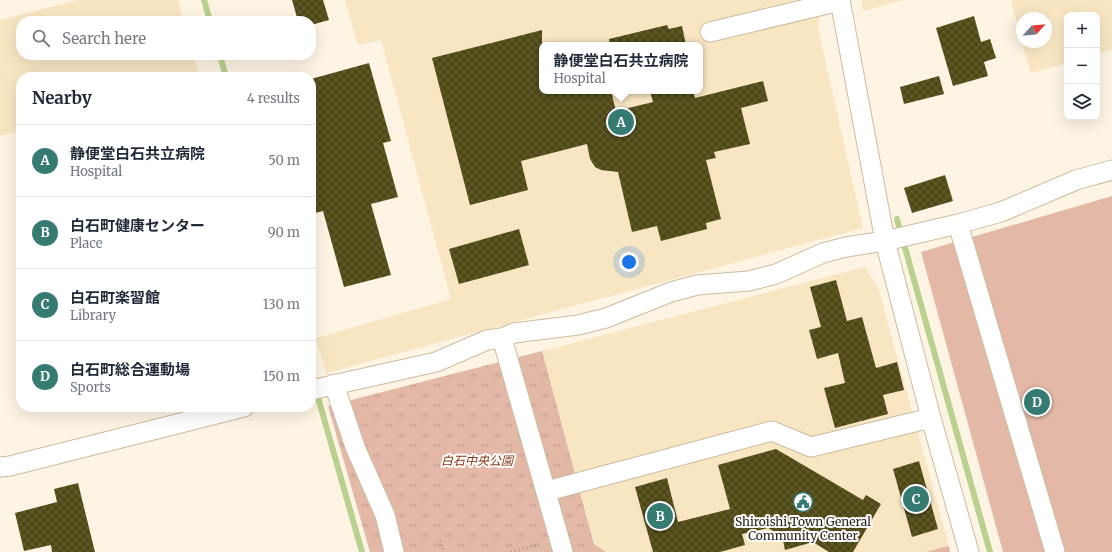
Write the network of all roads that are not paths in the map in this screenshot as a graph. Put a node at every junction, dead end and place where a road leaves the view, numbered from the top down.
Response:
1 (840, 0) edge
2 (710, 32) dead end
3 (1112, 170) edge
4 (958, 224) junction
5 (895, 238) junction
6 (502, 338) junction
7 (334, 384) junction
8 (316, 389) edge
9 (224, 412) edge
10 (931, 418) junction
11 (0, 467) edge
12 (547, 491) junction
13 (562, 545) edge
14 (394, 552) edge
15 (969, 552) edge
16 (1055, 552) edge

1 - 2 street
1 - 5 street
3 - 4 street
4 - 5 street
4 - 16 street
5 - 6 street
5 - 10 street
6 - 7 street
6 - 12 street
7 - 8 street
7 - 14 street
9 - 11 street
10 - 12 street
10 - 15 street
12 - 13 street

